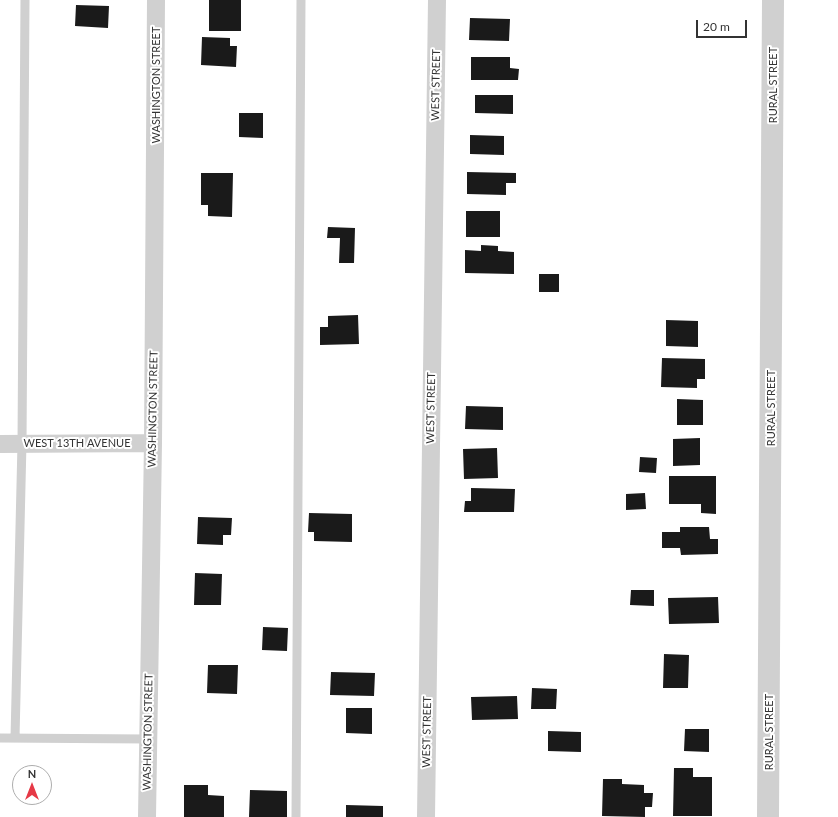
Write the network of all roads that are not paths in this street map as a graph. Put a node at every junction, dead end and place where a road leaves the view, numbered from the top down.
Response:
1 (25, 0) edge
2 (156, 0) edge
3 (301, 0) edge
4 (437, 0) edge
5 (773, 0) edge
6 (22, 443) junction
7 (153, 443) junction
8 (0, 444) edge
9 (0, 738) edge
10 (15, 738) junction
11 (148, 739) junction
12 (146, 817) edge
13 (296, 817) edge
14 (426, 817) edge
15 (768, 817) edge

1 - 6 lane
2 - 7 street, WASHINGTON STREET
3 - 13 lane
4 - 14 street, WEST STREET
5 - 15 street, RURAL STREET
6 - 7 street, WEST 13TH AVENUE
6 - 8 street, WEST 13TH AVENUE
6 - 10 lane
7 - 11 street, WASHINGTON STREET
9 - 10 lane
10 - 11 lane
11 - 12 street, WASHINGTON STREET

